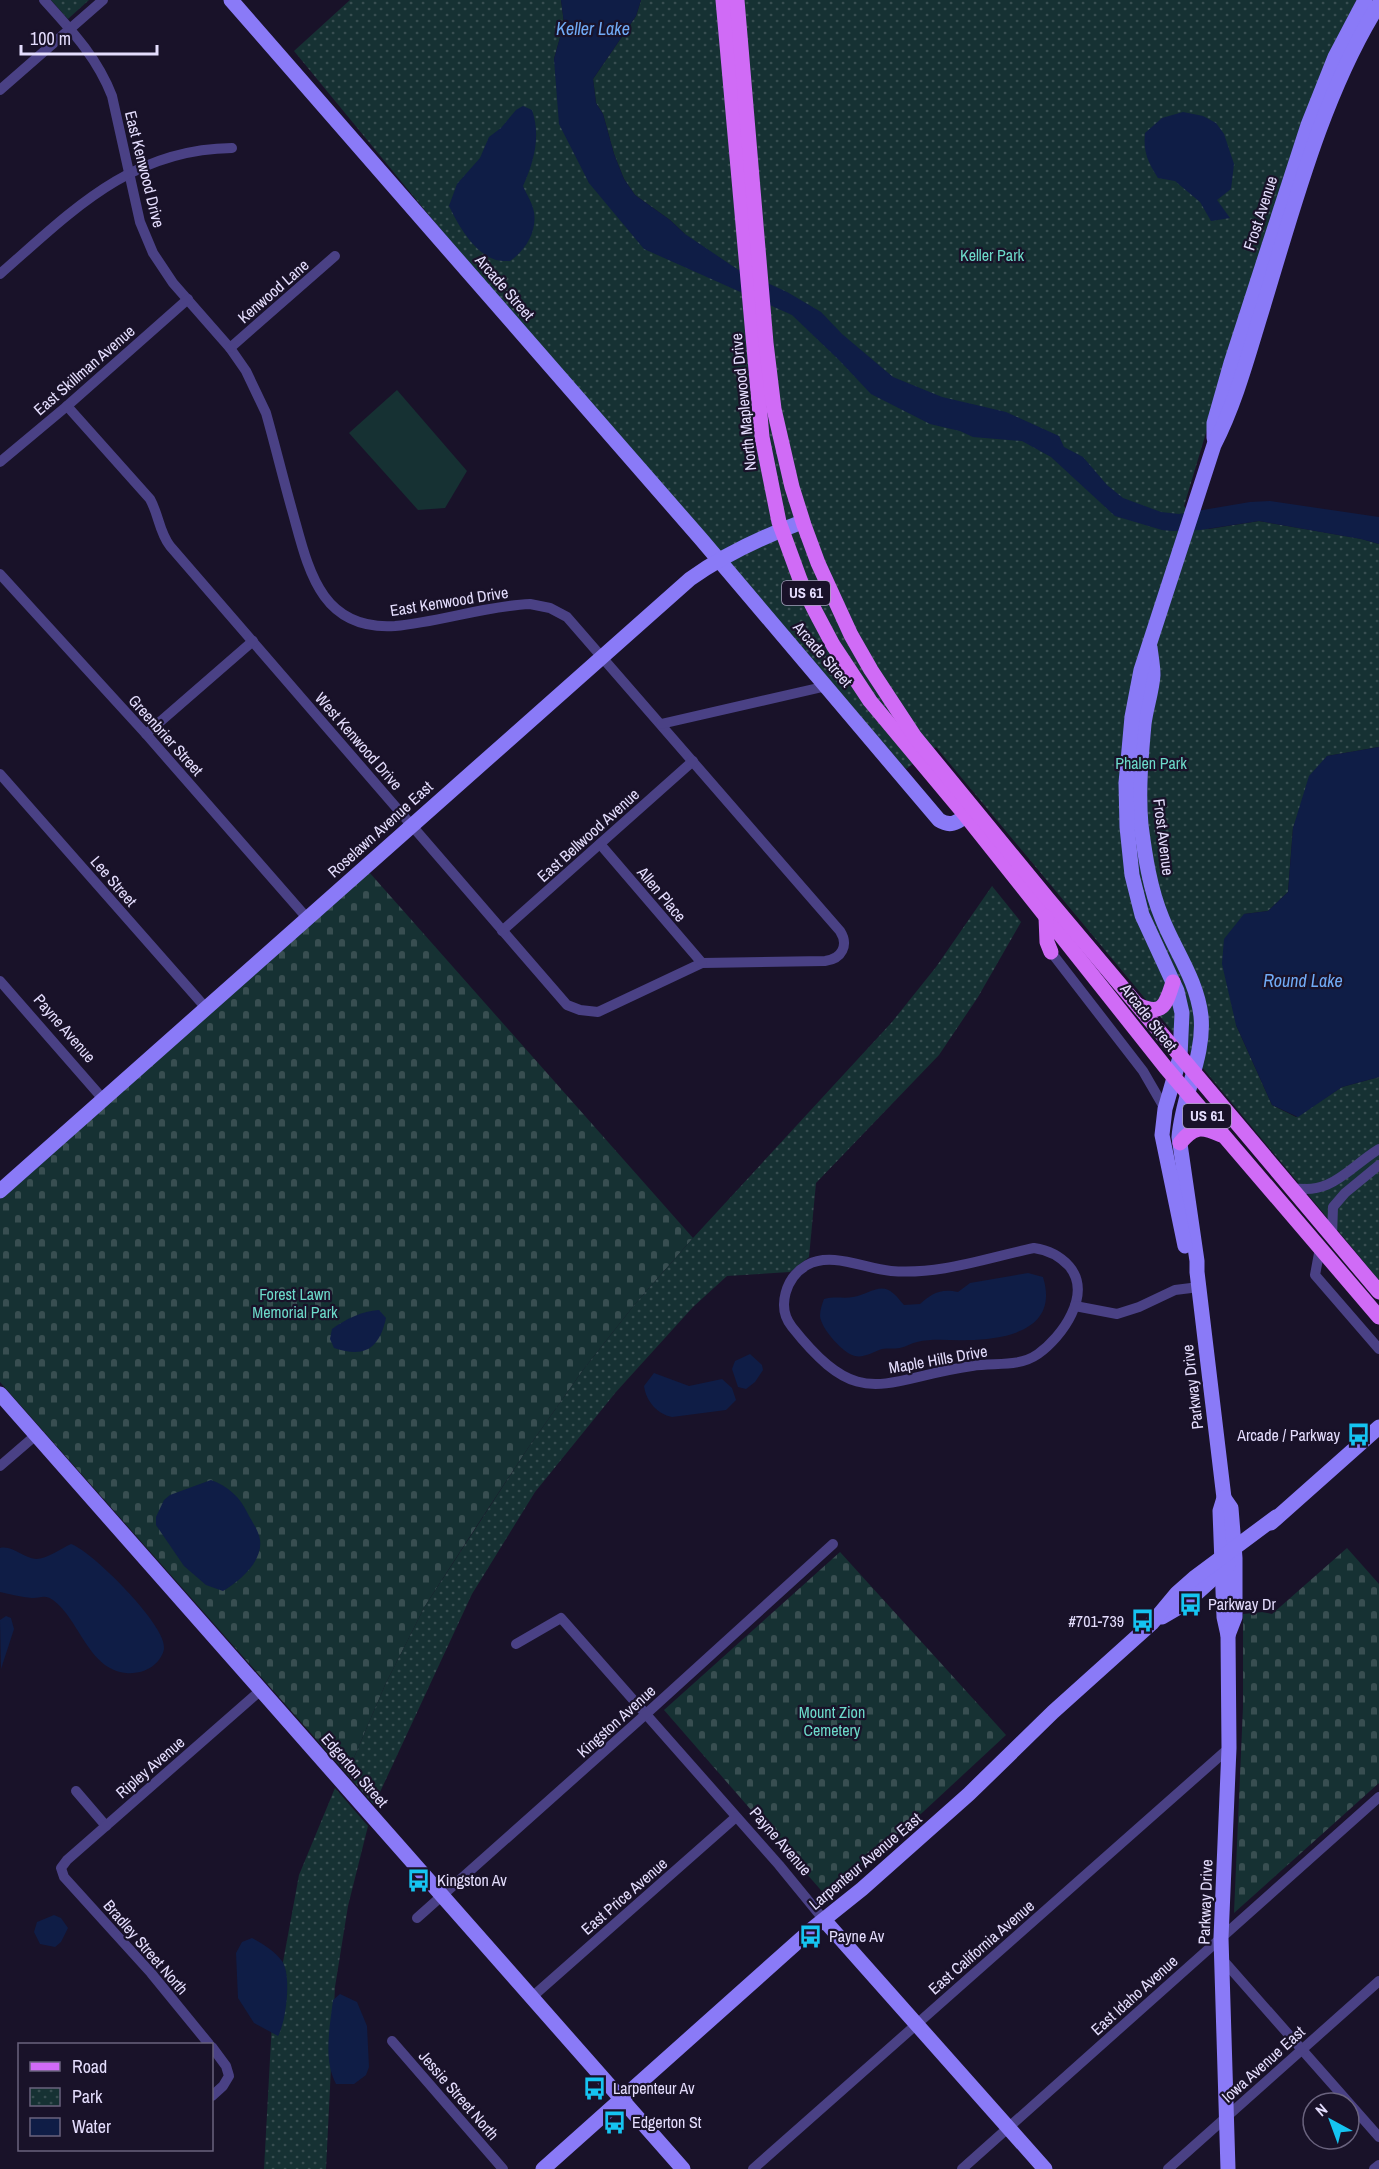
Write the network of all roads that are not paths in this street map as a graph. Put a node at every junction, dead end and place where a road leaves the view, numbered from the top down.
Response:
1 (44, 0) edge
2 (103, 0) edge
3 (231, 0) edge
4 (723, 0) edge
5 (737, 0) edge
6 (1365, 0) edge
7 (1379, 4) edge
8 (70, 29) junction
9 (0, 90) edge
10 (232, 148) dead end
11 (129, 174) junction
12 (751, 245) junction
13 (335, 256) dead end
14 (0, 274) edge
15 (188, 299) junction
16 (759, 329) junction
17 (230, 348) junction
18 (67, 406) junction
19 (1214, 445) junction
20 (0, 462) edge
21 (802, 522) junction
22 (782, 530) junction
23 (718, 559) junction
24 (0, 574) edge
25 (253, 641) junction
26 (1150, 647) junction
27 (602, 655) junction
28 (827, 686) junction
29 (661, 724) junction
30 (146, 734) junction
31 (693, 761) junction
32 (0, 774) edge
33 (970, 812) junction
34 (411, 825) junction
35 (600, 844) junction
36 (1045, 909) junction
37 (307, 918) junction
38 (502, 931) junction
39 (1051, 952) joint
40 (702, 963) junction
41 (0, 981) edge
42 (1173, 982) junction
43 (1136, 1004) junction
44 (206, 1008) junction
45 (1180, 1057) junction
46 (1192, 1072) junction
47 (1174, 1077) junction
48 (1186, 1092) junction
49 (103, 1099) junction
50 (1165, 1109) junction
51 (1224, 1136) junction
52 (1180, 1143) junction
53 (1379, 1149) edge
54 (1379, 1165) edge
55 (1355, 1166) junction
56 (1364, 1177) junction
57 (1340, 1178) junction
58 (1289, 1187) junction
59 (1349, 1189) junction
60 (0, 1191) edge
61 (1332, 1237) junction
62 (1320, 1248) junction
63 (1198, 1280) junction
64 (1379, 1292) edge
65 (1076, 1306) junction
66 (1379, 1317) edge
67 (1379, 1349) edge
68 (0, 1394) edge
69 (1379, 1427) edge
70 (36, 1435) junction
71 (0, 1466) edge
72 (833, 1544) dead end
73 (1229, 1557) junction
74 (1186, 1603) junction
75 (1224, 1617) junction
76 (1152, 1623) junction
77 (1228, 1635) junction
78 (516, 1644) dead end
79 (261, 1690) junction
80 (646, 1714) junction
81 (1229, 1748) junction
82 (76, 1791) dead end
83 (1379, 1797) edge
84 (736, 1817) junction
85 (106, 1826) junction
86 (61, 1868) joint
87 (442, 1895) junction
88 (417, 1918) dead end
89 (824, 1920) junction
90 (1221, 1938) junction
91 (1222, 1959) junction
92 (1379, 1981) edge
93 (532, 1997) junction
94 (917, 2023) junction
95 (392, 2042) dead end
96 (208, 2043) edge
97 (213, 2050) edge
98 (1302, 2050) junction
99 (213, 2095) edge
100 (621, 2099) junction
101 (1226, 2118) junction
102 (1008, 2127) junction
103 (1379, 2137) edge
104 (1379, 2165) edge
105 (503, 2169) edge
106 (543, 2169) edge
107 (683, 2169) edge
108 (753, 2169) edge
109 (962, 2169) edge
110 (1045, 2169) edge
111 (1168, 2169) edge
112 (1228, 2169) edge
113 (1374, 2169) edge

1 - 8 street, East Kenwood Drive
2 - 8 street
3 - 23 street, Arcade Street
4 - 12 main road, North Maplewood Drive / US 61
5 - 12 main road, North Maplewood Drive / US 61
6 - 19 street, Frost Avenue
7 - 19 street, Frost Avenue
8 - 9 street
8 - 11 street, East Kenwood Drive
10 - 11 street
11 - 14 street
11 - 15 street, East Kenwood Drive
12 - 16 main road, North Maplewood Drive / US 61
13 - 17 street, Kenwood Lane
15 - 17 street, East Kenwood Drive
15 - 18 street, East Skillman Avenue
16 - 21 main road, North Maplewood Drive / US 61
16 - 22 main road, North Maplewood Drive / US 61
17 - 27 street, East Kenwood Drive
18 - 20 street, East Skillman Avenue
18 - 25 street, West Kenwood Drive
19 - 26 street, Frost Avenue
21 - 22 street, Roselawn Avenue East
21 - 33 main road, North Maplewood Drive / US 61
22 - 23 street, Roselawn Avenue East
22 - 33 main road, North Maplewood Drive / US 61
23 - 27 street, Roselawn Avenue East
23 - 28 street, Arcade Street
24 - 30 street, Greenbrier Street
25 - 30 street
25 - 34 street, West Kenwood Drive
26 - 42 street, Frost Avenue
26 - 46 street, Frost Avenue
27 - 29 street, East Kenwood Drive
27 - 34 street, Roselawn Avenue East
28 - 29 street
28 - 33 street, Arcade Street
29 - 31 street, East Kenwood Drive
30 - 37 street, Greenbrier Street
31 - 35 street, East Bellwood Avenue
31 - 40 street, East Kenwood Drive
32 - 44 street, Lee Street
33 - 36 main road, Arcade Street / US 61
34 - 37 street, Roselawn Avenue East
34 - 38 street, West Kenwood Drive
35 - 38 street, East Bellwood Avenue
35 - 40 street, Allen Place
36 - 39 main road
36 - 43 main road, Arcade Street / US 61
36 - 47 main road, Arcade Street / US 61
37 - 44 street, Roselawn Avenue East
38 - 40 street, West Kenwood Drive
39 - 50 street
41 - 49 street, Payne Avenue
42 - 43 main road
42 - 45 street, Frost Avenue
43 - 45 main road, Arcade Street / US 61
44 - 49 street, Roselawn Avenue East
45 - 46 main road, Arcade Street / US 61
45 - 47 street, Frost Avenue
46 - 48 street, Frost Avenue
46 - 58 main road, Arcade Street / US 61
47 - 48 main road, Arcade Street / US 61
47 - 50 street, Parkway Drive
48 - 51 main road, Arcade Street / US 61
48 - 52 street, Parkway Drive
49 - 60 street, Roselawn Avenue East
50 - 63 street, Parkway Drive
51 - 52 main road
51 - 62 main road, Arcade Street / US 61
52 - 63 street, Parkway Drive
53 - 55 street
54 - 56 street
55 - 56 street
55 - 57 street
56 - 59 street
57 - 58 street
57 - 59 street
58 - 61 main road, Arcade Street / US 61
59 - 61 street
61 - 64 main road, Arcade Street / US 61
62 - 66 main road, Arcade Street / US 61
62 - 67 street
63 - 65 street
63 - 73 street, Parkway Drive
65 - 65 street, Maple Hills Drive
68 - 70 street, Edgerton Street
69 - 73 street, Larpenteur Avenue East
70 - 71 street
70 - 79 street, Edgerton Street
72 - 80 street, Kingston Avenue
73 - 74 street, Larpenteur Avenue East
73 - 75 street, Parkway Drive
73 - 76 street, Larpenteur Avenue East
73 - 77 street, Parkway Drive
74 - 75 street
74 - 76 street, Larpenteur Avenue East
75 - 77 street, Parkway Drive
76 - 89 street, Larpenteur Avenue East
77 - 81 street, Parkway Drive
78 - 80 street, Payne Avenue
79 - 85 street, Ripley Avenue
79 - 87 street, Edgerton Street
80 - 84 street, Payne Avenue
80 - 87 street, Kingston Avenue
81 - 90 street, Parkway Drive
81 - 94 street, East California Avenue
82 - 85 street
83 - 90 street, East Idaho Avenue
84 - 89 street, Payne Avenue
84 - 93 street, East Price Avenue
85 - 86 street, Ripley Avenue
86 - 96 street, Bradley Street North
87 - 88 street, Kingston Avenue
87 - 93 street, Edgerton Street
89 - 94 street, Payne Avenue
89 - 100 street, Larpenteur Avenue East
90 - 91 street, Parkway Drive
90 - 102 street, East Idaho Avenue
91 - 98 street
91 - 101 street, Parkway Drive
92 - 98 street, Iowa Avenue East
93 - 100 street, Edgerton Street
94 - 102 street, Payne Avenue
94 - 108 street, East California Avenue
95 - 105 street, Jessie Street North
97 - 99 street, Bradley Street North
98 - 101 street, Iowa Avenue East
98 - 103 street
100 - 106 street, Larpenteur Avenue East
100 - 107 street, Edgerton Street
101 - 111 street, Iowa Avenue East
101 - 112 street, Parkway Drive
102 - 109 street, East Idaho Avenue
102 - 110 street, Payne Avenue
104 - 113 street

